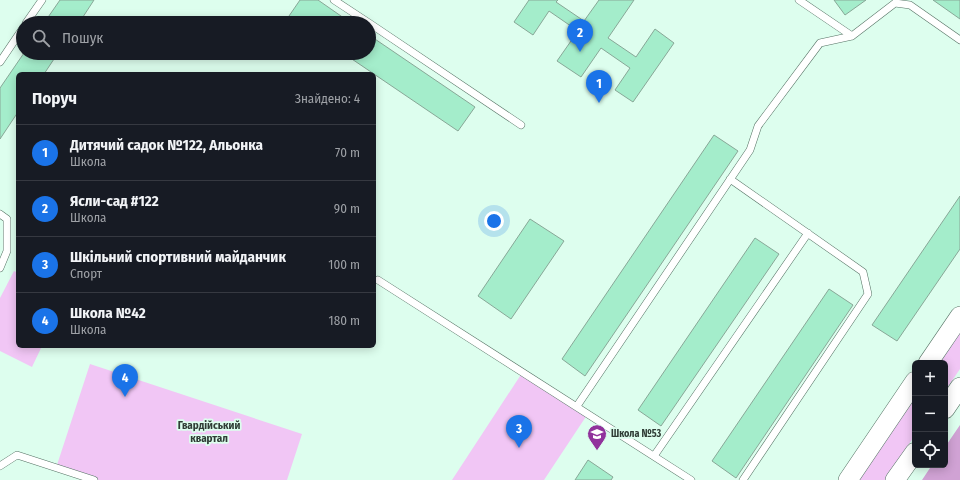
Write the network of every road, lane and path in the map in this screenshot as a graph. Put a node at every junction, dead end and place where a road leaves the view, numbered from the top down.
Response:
1 (42, 0) edge
2 (334, 0) edge
3 (799, 0) edge
4 (31, 16) edge
5 (358, 16) edge
6 (376, 28) edge
7 (852, 36) junction
8 (16, 38) edge
9 (960, 40) edge
10 (0, 62) edge
11 (521, 125) dead end
12 (730, 179) junction
13 (0, 214) edge
14 (808, 233) junction
15 (0, 268) edge
16 (378, 280) dead end
17 (960, 316) edge
18 (930, 360) edge
19 (912, 386) edge
20 (960, 387) edge
21 (948, 405) edge
22 (577, 406) junction
23 (654, 456) junction
24 (912, 456) edge
25 (0, 466) edge
26 (94, 480) edge
27 (690, 480) edge
28 (743, 480) edge
29 (848, 480) edge
30 (895, 480) edge

1 - 4 lane
2 - 5 lane
3 - 7 lane
6 - 11 lane
7 - 9 lane
7 - 12 lane
8 - 10 lane
12 - 14 lane
12 - 22 lane
13 - 15 lane
14 - 23 lane
14 - 28 lane
16 - 22 lane
17 - 18 main road
19 - 29 main road
20 - 21 main road
22 - 23 lane
23 - 27 lane
24 - 30 main road
25 - 26 lane

